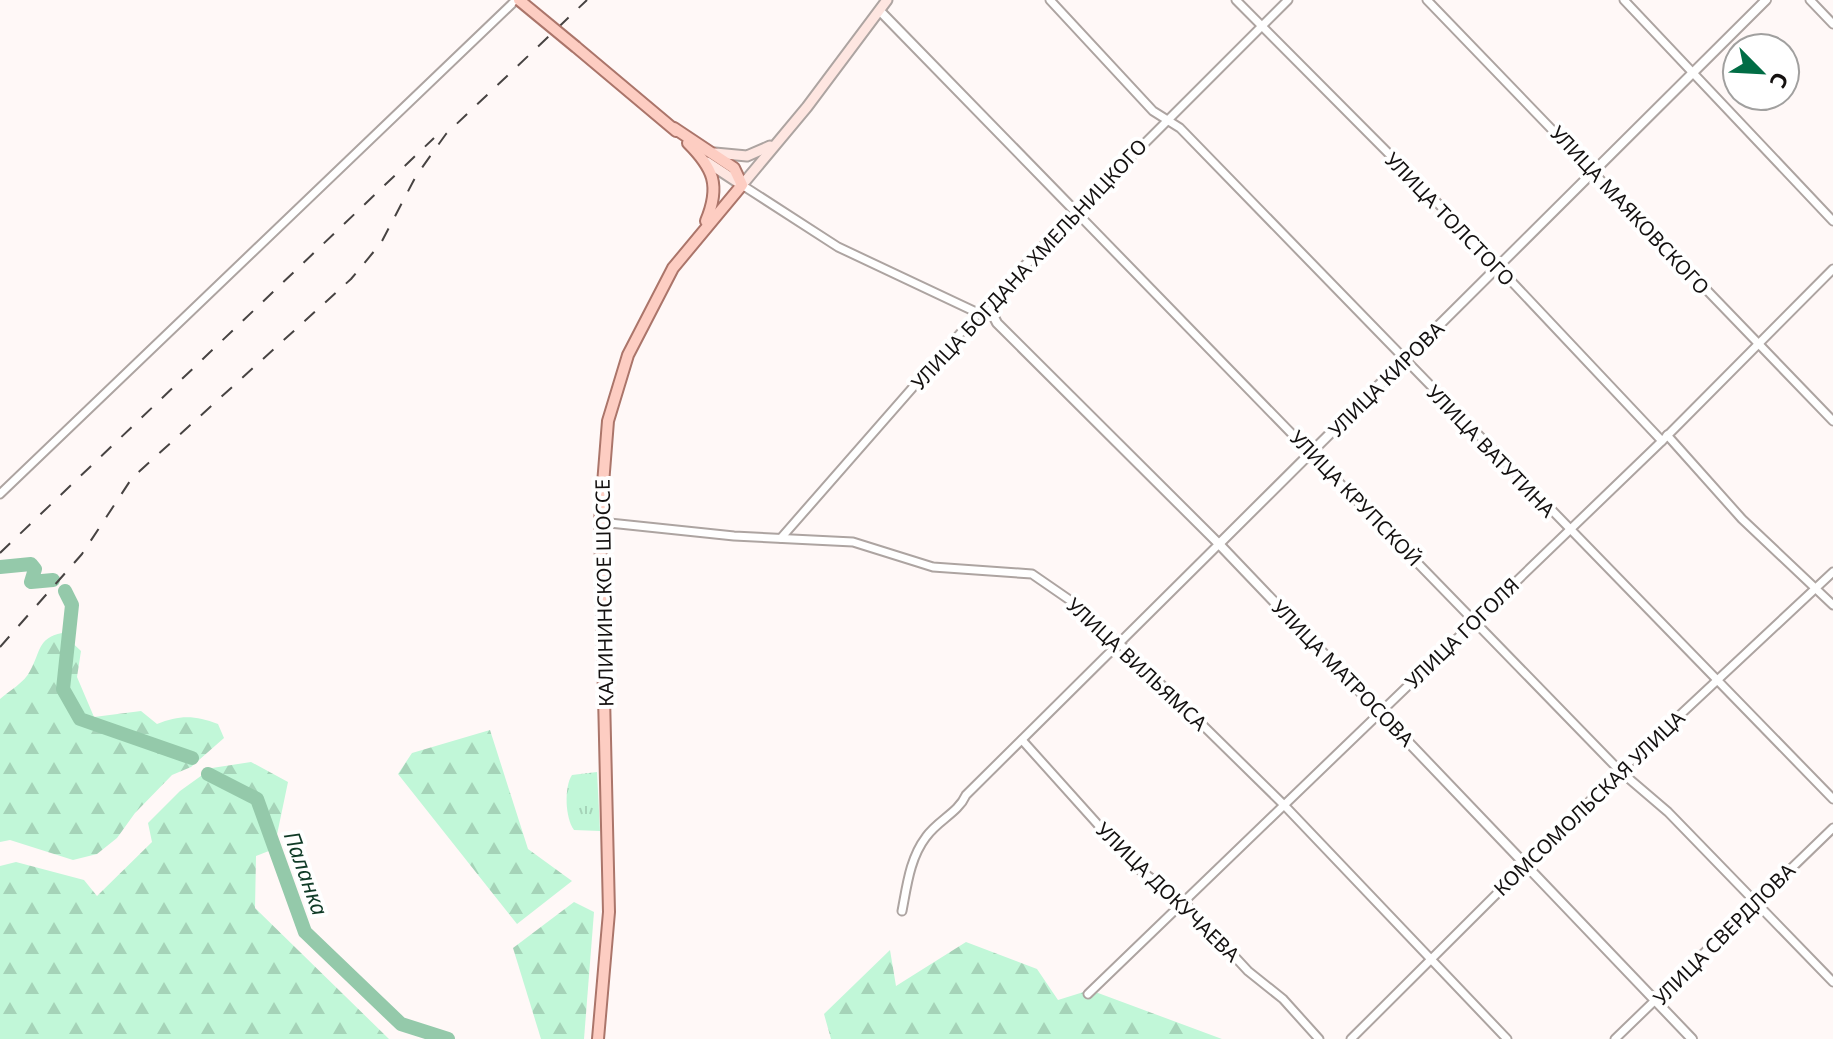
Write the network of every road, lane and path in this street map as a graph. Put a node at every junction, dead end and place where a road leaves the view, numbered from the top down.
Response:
1 (518, 0) edge
2 (887, 0) edge
3 (1050, 0) edge
4 (1236, 0) edge
5 (1288, 0) edge
6 (1427, 0) edge
7 (1624, 0) edge
8 (1766, 0) edge
9 (1810, 0) edge
10 (881, 12) junction
11 (1833, 24) edge
12 (1263, 26) junction
13 (1694, 72) junction
14 (1166, 120) junction
15 (779, 140) junction
16 (709, 157) junction
17 (1594, 170) junction
18 (742, 185) junction
19 (1076, 212) junction
20 (1833, 221) edge
21 (702, 229) junction
22 (1497, 267) junction
23 (1833, 269) edge
24 (991, 311) junction
25 (978, 313) junction
26 (1758, 345) junction
27 (1405, 360) junction
28 (1833, 421) edge
29 (1664, 438) junction
30 (1312, 453) junction
31 (0, 494) edge
32 (600, 522) junction
33 (1568, 531) junction
34 (781, 538) junction
35 (1219, 544) junction
36 (1833, 572) edge
37 (1817, 588) junction
38 (1833, 605) edge
39 (1475, 621) junction
40 (1117, 641) junction
41 (1716, 679) junction
42 (1380, 712) junction
43 (1022, 740) junction
44 (1620, 771) junction
45 (1833, 799) edge
46 (1284, 805) junction
47 (1833, 828) edge
48 (1526, 865) junction
49 (1183, 901) junction
50 (1755, 901) junction
51 (902, 911) dead end
52 (1430, 958) junction
53 (1833, 982) edge
54 (1088, 994) dead end
55 (1656, 1002) junction
56 (598, 1039) edge
57 (1319, 1039) edge
58 (1351, 1039) edge
59 (1507, 1039) edge
60 (1615, 1039) edge
61 (1692, 1039) edge

1 - 16 main road, bridge
1 - 31 street
2 - 10 main road
3 - 14 street, УЛИЦА ВАТУТИНА
4 - 12 street, УЛИЦА ТОЛСТОГО
5 - 12 street, УЛИЦА БОГДАНА ХМЕЛЬНИЦКОГО
6 - 17 street, УЛИЦА МАЯКОВСКОГО
7 - 13 street
8 - 13 street, УЛИЦА КИРОВА
9 - 11 street
10 - 15 main road
10 - 19 street, УЛИЦА КРУПСКОЙ
12 - 14 street, УЛИЦА БОГДАНА ХМЕЛЬНИЦКОГО
12 - 22 street, УЛИЦА ТОЛСТОГО
13 - 17 street, УЛИЦА КИРОВА
13 - 20 street
14 - 19 street, УЛИЦА БОГДАНА ХМЕЛЬНИЦКОГО
14 - 27 street, УЛИЦА ВАТУТИНА
15 - 16 main road
15 - 18 main road
16 - 18 main road
16 - 21 main road
17 - 22 street, УЛИЦА КИРОВА
17 - 26 street, УЛИЦА МАЯКОВСКОГО
18 - 21 main road, КАЛИНИНСКОЕ ШОССЕ
18 - 25 street
19 - 24 street, УЛИЦА БОГДАНА ХМЕЛЬНИЦКОГО
19 - 30 street, УЛИЦА КРУПСКОЙ
21 - 32 main road, КАЛИНИНСКОЕ ШОССЕ
22 - 27 street, УЛИЦА КИРОВА
22 - 29 street, УЛИЦА ТОЛСТОГО
23 - 26 street, УЛИЦА ГОГОЛЯ
24 - 25 street, УЛИЦА БОГДАНА ХМЕЛЬНИЦКОГО
24 - 35 street, УЛИЦА МАТРОСОВА
25 - 34 street, УЛИЦА БОГДАНА ХМЕЛЬНИЦКОГО
26 - 28 street, УЛИЦА МАЯКОВСКОГО
26 - 29 street, УЛИЦА ГОГОЛЯ
27 - 30 street, УЛИЦА КИРОВА
27 - 33 street, УЛИЦА ВАТУТИНА
29 - 33 street, УЛИЦА ГОГОЛЯ
29 - 37 street, УЛИЦА ТОЛСТОГО
30 - 35 street, УЛИЦА КИРОВА
30 - 39 street, УЛИЦА КРУПСКОЙ
32 - 34 street, УЛИЦА ВИЛЬЯМСА
32 - 56 main road, КАЛИНИНСКОЕ ШОССЕ
33 - 39 street, УЛИЦА ГОГОЛЯ
33 - 41 street, УЛИЦА ВАТУТИНА
34 - 40 street, УЛИЦА ВИЛЬЯМСА
35 - 40 street, УЛИЦА КИРОВА
35 - 42 street, УЛИЦА МАТРОСОВА
36 - 37 street, КОМСОМОЛЬСКАЯ УЛИЦА
37 - 38 street, УЛИЦА ТОЛСТОГО
37 - 41 street, КОМСОМОЛЬСКАЯ УЛИЦА
39 - 42 street, УЛИЦА ГОГОЛЯ
39 - 44 street, УЛИЦА КРУПСКОЙ
40 - 43 street, УЛИЦА КИРОВА
40 - 46 street, УЛИЦА ВИЛЬЯМСА
41 - 44 street, КОМСОМОЛЬСКАЯ УЛИЦА
41 - 45 street, УЛИЦА ВАТУТИНА
42 - 46 street, УЛИЦА ГОГОЛЯ
42 - 48 street, УЛИЦА МАТРОСОВА
43 - 49 street, УЛИЦА ДОКУЧАЕВА
43 - 51 street, УЛИЦА КИРОВА
44 - 48 street, КОМСОМОЛЬСКАЯ УЛИЦА
44 - 50 street, УЛИЦА КРУПСКОЙ
46 - 49 street, УЛИЦА ГОГОЛЯ
46 - 52 street, УЛИЦА ВИЛЬЯМСА
47 - 50 street, УЛИЦА СВЕРДЛОВА
48 - 52 street, КОМСОМОЛЬСКАЯ УЛИЦА
48 - 55 street, УЛИЦА МАТРОСОВА
49 - 54 street, УЛИЦА ГОГОЛЯ
49 - 57 street, УЛИЦА ДОКУЧАЕВА
50 - 53 street, УЛИЦА КРУПСКОЙ
50 - 55 street, УЛИЦА СВЕРДЛОВА
52 - 58 street, КОМСОМОЛЬСКАЯ УЛИЦА
52 - 59 street, УЛИЦА ВИЛЬЯМСА
55 - 60 street, УЛИЦА СВЕРДЛОВА
55 - 61 street, УЛИЦА МАТРОСОВА

